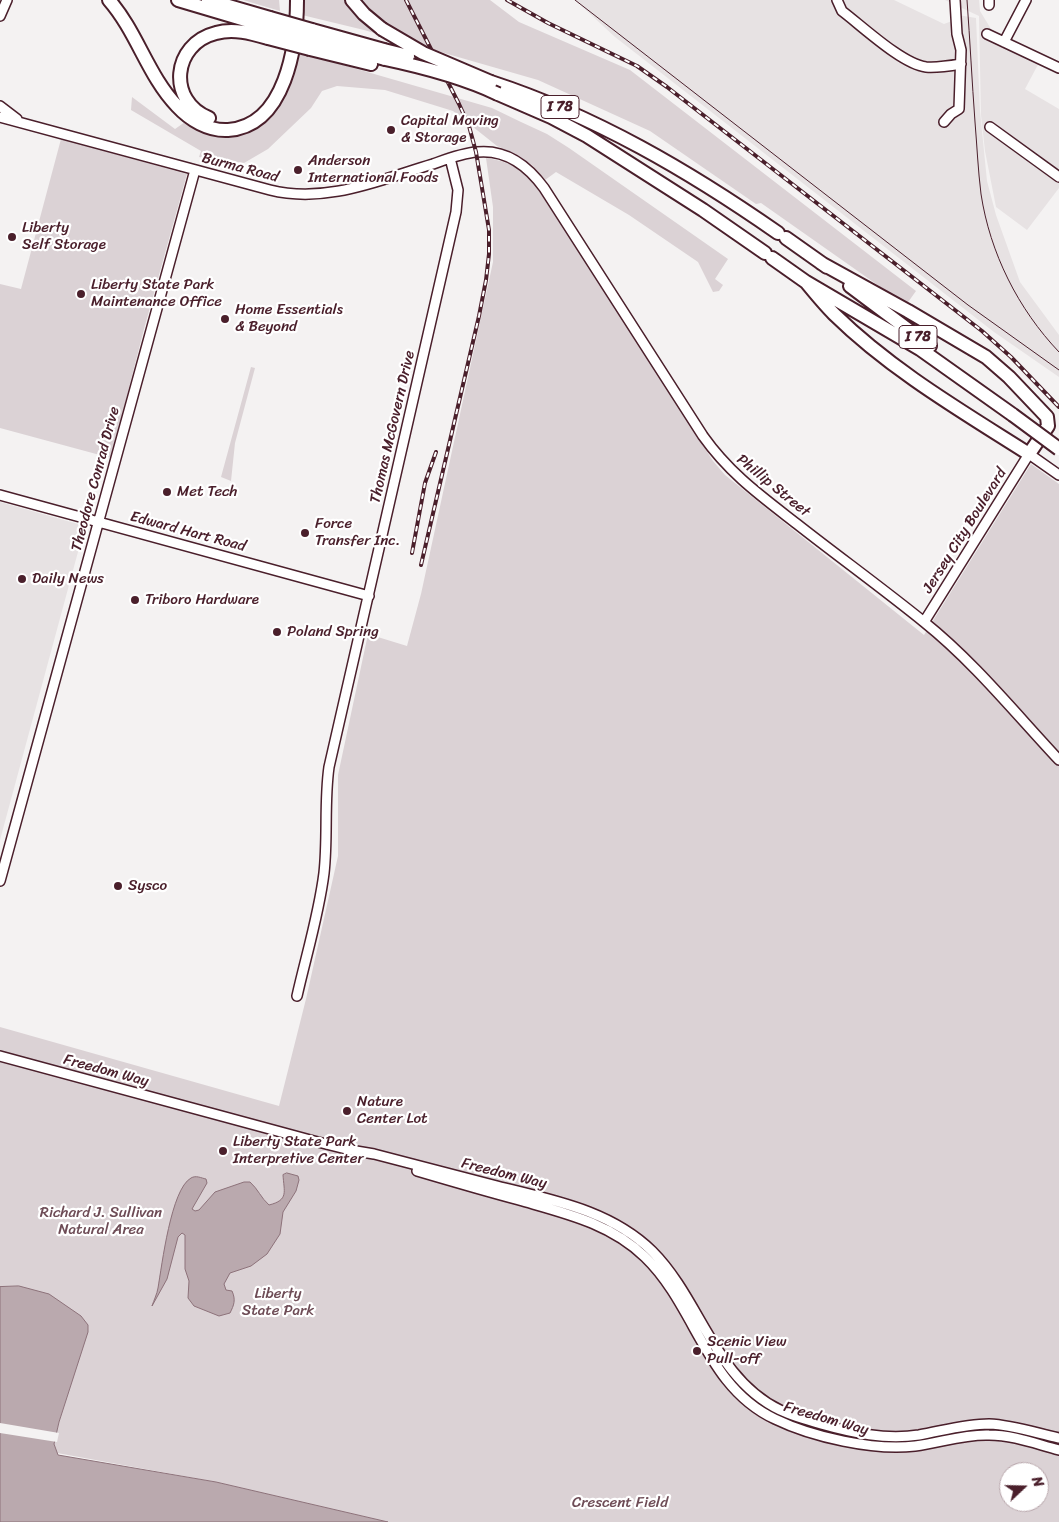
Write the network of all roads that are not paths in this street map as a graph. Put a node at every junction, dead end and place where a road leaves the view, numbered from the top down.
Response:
1 (8, 0) edge
2 (110, 0) edge
3 (178, 0) edge
4 (208, 0) edge
5 (290, 0) edge
6 (297, 0) edge
7 (352, 0) edge
8 (837, 0) edge
9 (955, 0) edge
10 (1026, 0) edge
11 (0, 16) edge
12 (269, 28) junction
13 (987, 34) dead end
14 (312, 39) junction
15 (1004, 42) junction
16 (383, 59) junction
17 (961, 64) junction
18 (1059, 68) edge
19 (492, 82) junction
20 (0, 106) edge
21 (0, 117) edge
22 (22, 122) junction
23 (944, 122) dead end
24 (990, 127) dead end
25 (482, 152) joint
26 (450, 158) junction
27 (195, 170) junction
28 (1059, 177) edge
29 (821, 263) junction
30 (806, 282) junction
31 (1015, 412) junction
32 (1059, 438) edge
33 (1059, 448) edge
34 (1029, 454) junction
35 (1059, 475) edge
36 (0, 495) edge
37 (98, 522) junction
38 (369, 596) junction
39 (924, 622) junction
40 (1059, 760) edge
41 (0, 881) edge
42 (297, 996) dead end
43 (0, 1056) edge
44 (350, 1150) junction
45 (697, 1315) junction
46 (689, 1320) junction
47 (1059, 1438) edge
48 (1059, 1450) edge

1 - 11 street
2 - 6 highway
3 - 12 highway, I 78
4 - 12 highway, I 78
5 - 12 highway
7 - 19 highway, bridge
8 - 17 street
9 - 17 street
10 - 15 street
12 - 14 highway, I 78, bridge
12 - 14 highway, bridge
13 - 15 street
14 - 16 highway, I 78
14 - 16 highway
15 - 18 street
16 - 19 highway, I 78, bridge
16 - 30 highway, I 78, bridge
17 - 23 street
19 - 29 highway, I 78
20 - 22 street, Burma Road
21 - 22 street, Burma Road
22 - 27 street, Burma Road
24 - 28 street
25 - 26 street, Burma Road
25 - 39 street, Phillip Street
26 - 27 street, Burma Road
26 - 38 street, Thomas McGovern Drive
27 - 37 street, Theodore Conrad Drive
29 - 31 highway, I 78
29 - 34 highway
30 - 31 highway, I 78
30 - 34 highway
31 - 32 highway, I 78
31 - 33 highway, I 78, bridge
34 - 35 street
34 - 39 street, Jersey City Boulevard
36 - 37 street, Edward Hart Road
37 - 38 street, Edward Hart Road
37 - 41 street, Theodore Conrad Drive
38 - 42 street, Thomas McGovern Drive
39 - 40 street, Phillip Street
43 - 44 street, Freedom Way
44 - 45 street, Freedom Way
44 - 46 street, Freedom Way
45 - 46 street
45 - 47 street, Freedom Way
46 - 48 street, Freedom Way

